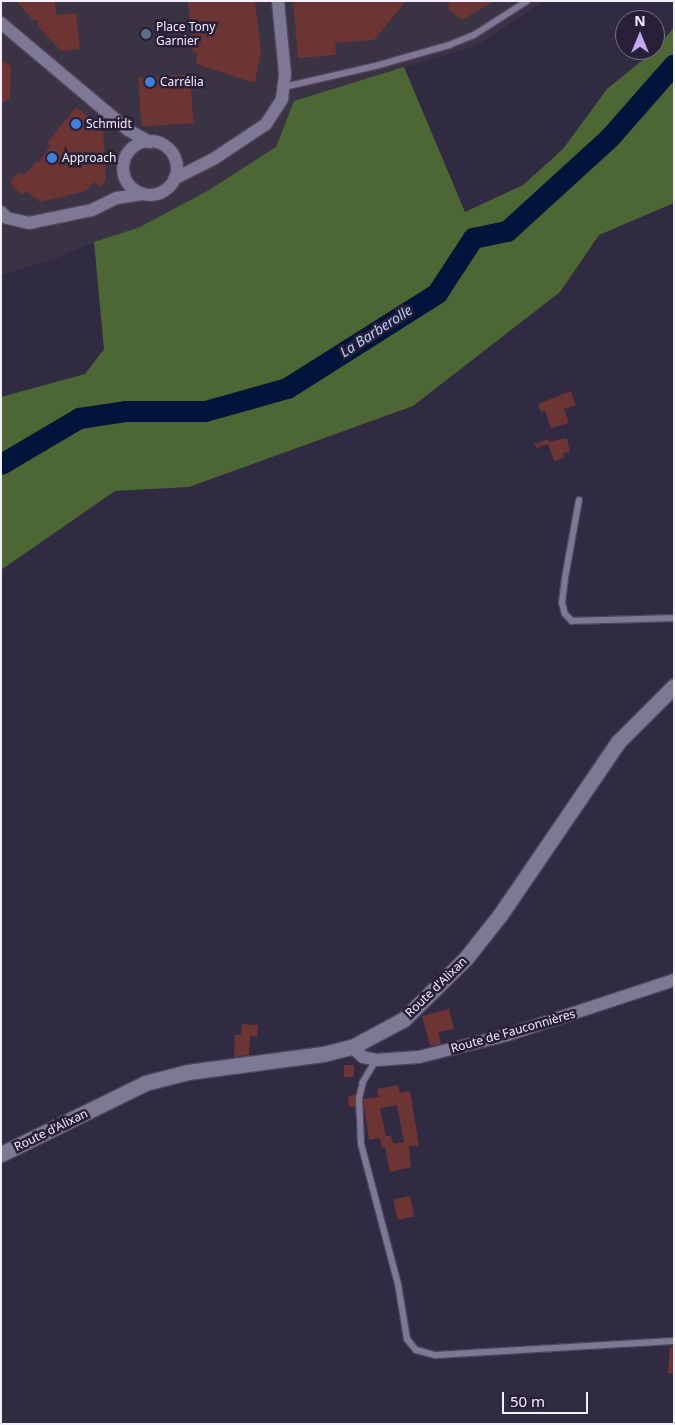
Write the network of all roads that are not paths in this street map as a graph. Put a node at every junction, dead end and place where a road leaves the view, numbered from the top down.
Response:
1 (278, 1) edge
2 (527, 1) edge
3 (1, 23) edge
4 (284, 87) junction
5 (128, 130) junction
6 (150, 142) junction
7 (127, 154) junction
8 (174, 158) junction
9 (197, 169) junction
10 (125, 178) junction
11 (174, 179) junction
12 (142, 194) junction
13 (117, 198) junction
14 (3, 218) edge
15 (579, 500) dead end
16 (674, 618) edge
17 (674, 686) edge
18 (674, 980) edge
19 (352, 1047) junction
20 (376, 1060) junction
21 (1, 1154) edge
22 (674, 1340) edge

1 - 4 street
2 - 4 lane
3 - 5 street
4 - 9 street
5 - 6 street
5 - 7 street
6 - 7 street
6 - 8 street
7 - 10 street
8 - 9 street
8 - 11 street
9 - 11 street
10 - 12 street
10 - 13 street
11 - 12 street
12 - 13 street
13 - 14 street
15 - 16 lane
17 - 19 street, Route d'Alixan
18 - 20 street, Route de Fauconnières
19 - 20 street
19 - 21 street, Route d'Alixan
20 - 22 lane

